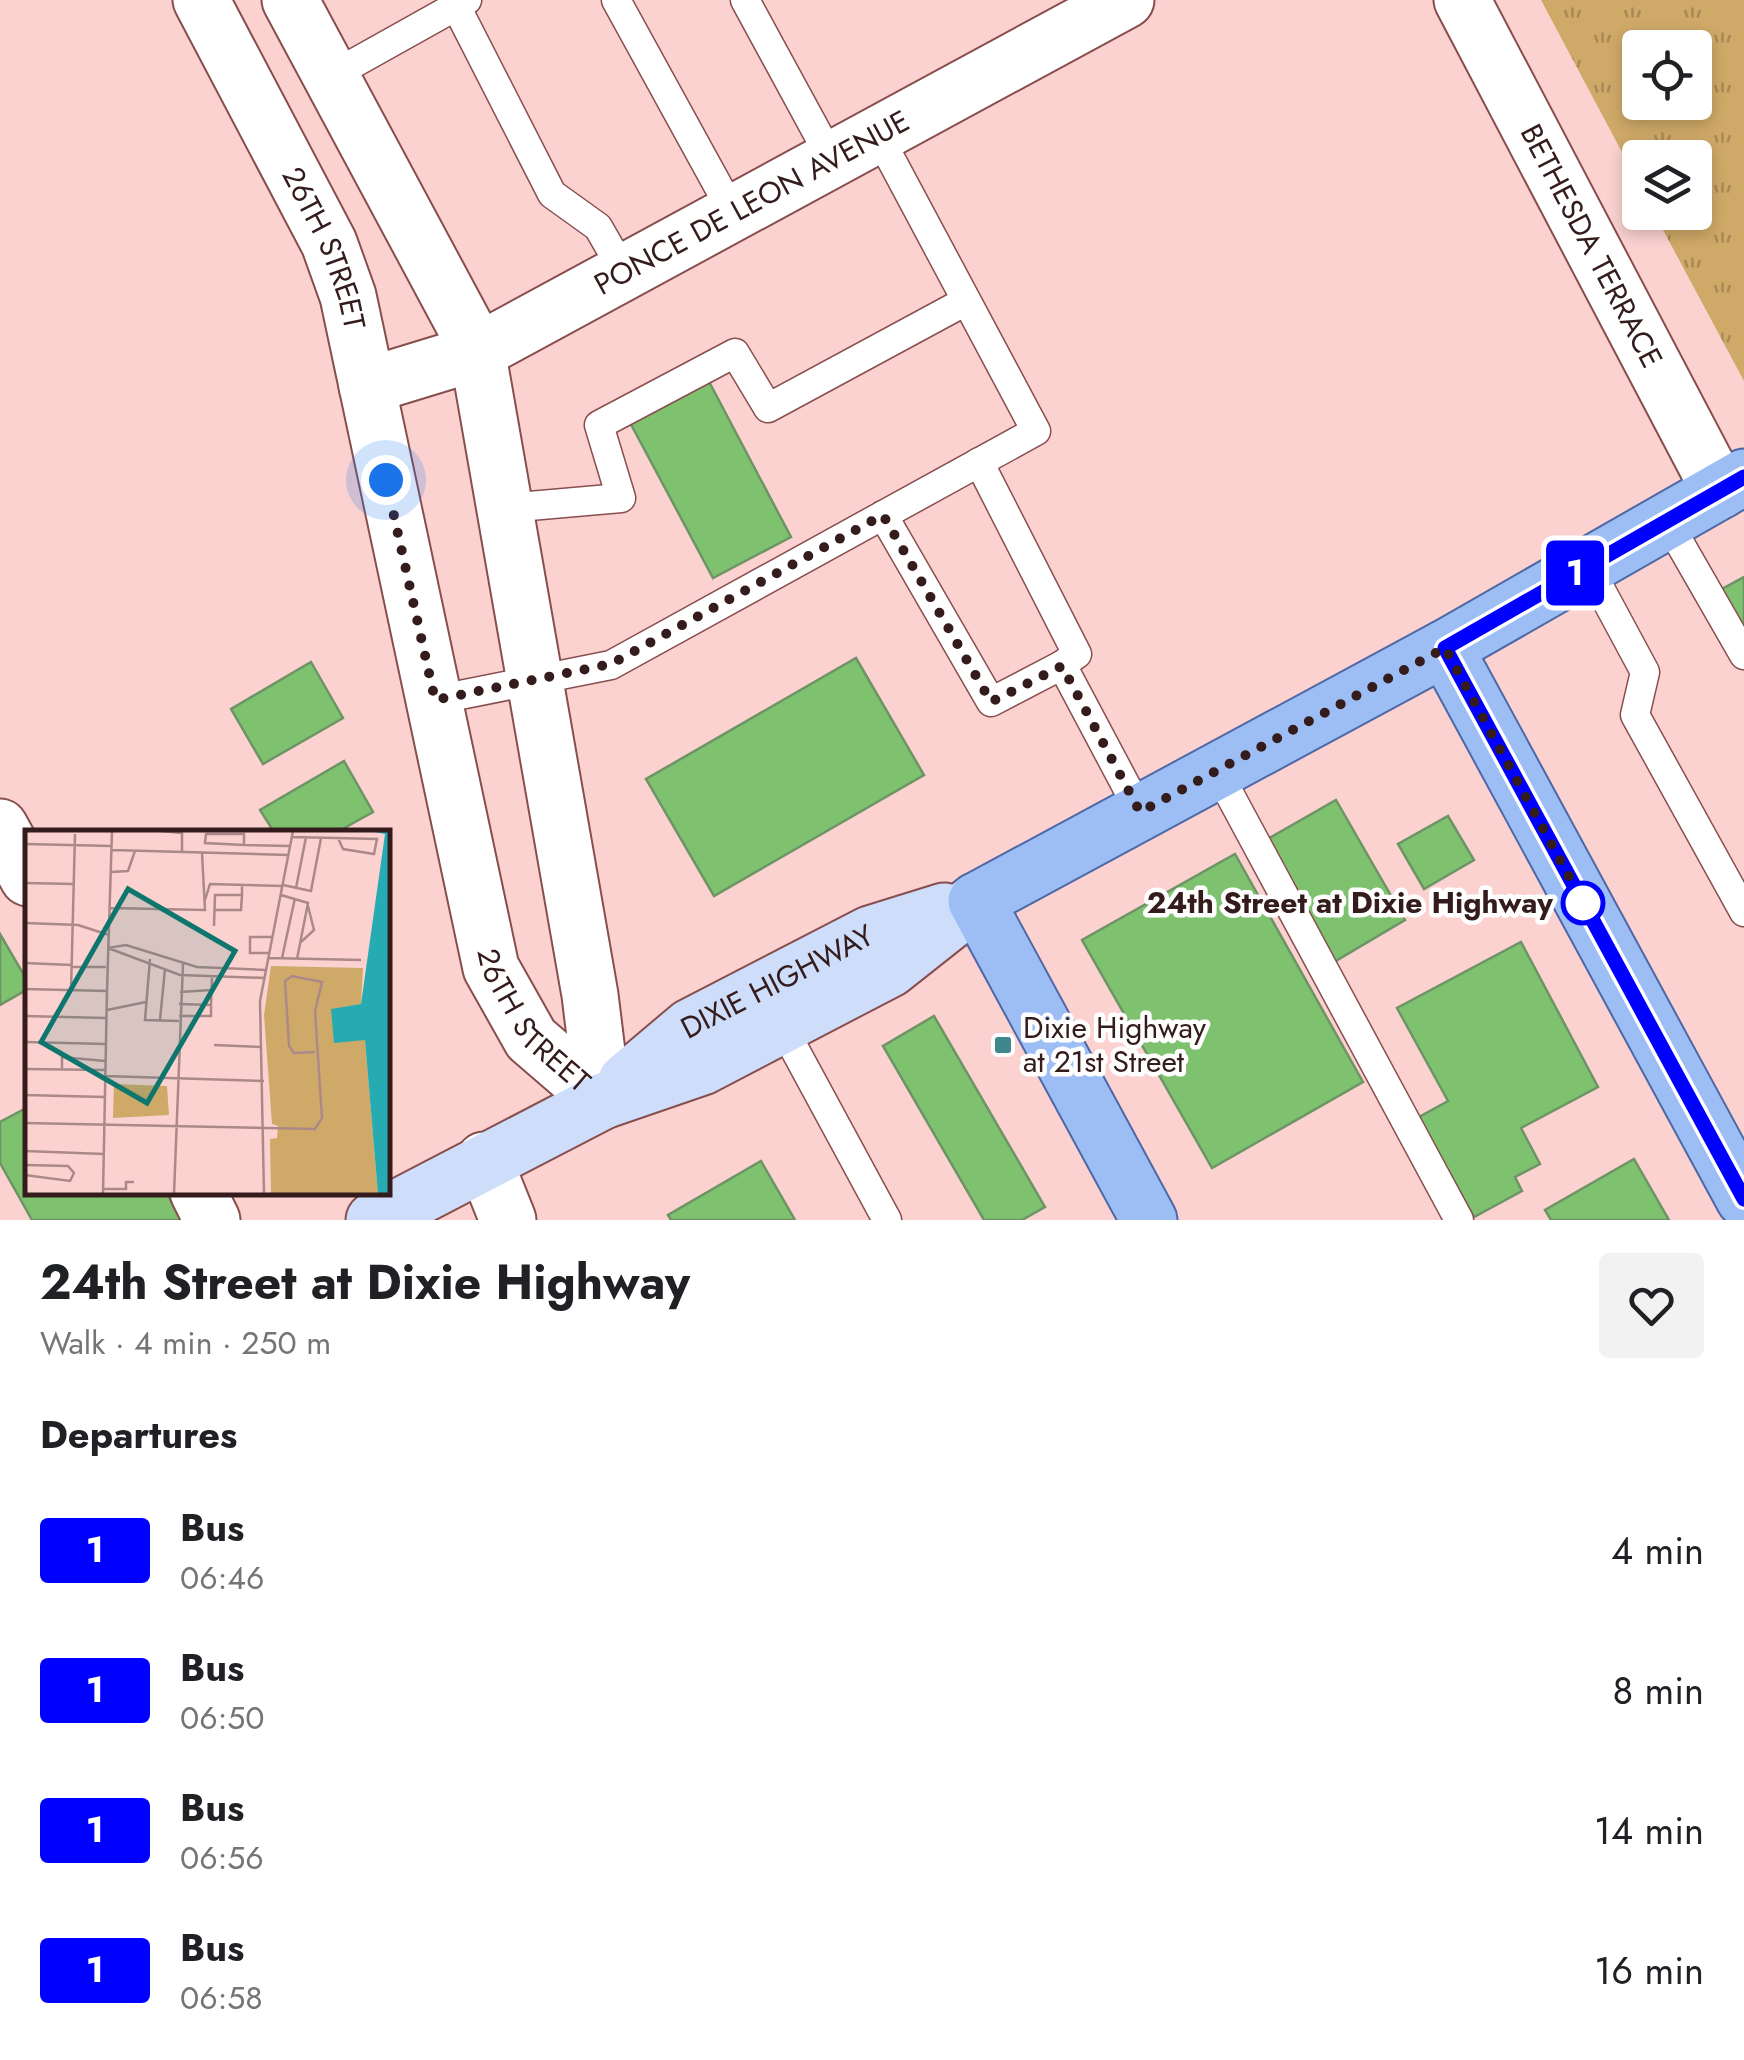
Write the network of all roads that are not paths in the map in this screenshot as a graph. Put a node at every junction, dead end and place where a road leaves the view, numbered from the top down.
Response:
1 (202, 0) edge
2 (290, 0) edge
3 (616, 0) edge
4 (745, 0) edge
5 (1126, 0) edge
6 (1462, 0) edge
7 (462, 3) edge
8 (331, 76) junction
9 (855, 147) junction
10 (733, 213) junction
11 (624, 272) junction
12 (966, 302) junction
13 (476, 353) junction
14 (367, 386) junction
15 (979, 462) junction
16 (1732, 484) edge
17 (506, 508) junction
18 (883, 515) junction
19 (1667, 520) junction
20 (1588, 566) junction
21 (1445, 648) junction
22 (1744, 655) edge
23 (1062, 666) junction
24 (535, 679) junction
25 (435, 700) junction
26 (1217, 770) junction
27 (1140, 812) junction
28 (0, 827) edge
29 (25, 873) edge
30 (976, 902) junction
31 (1744, 912) edge
32 (782, 1026) junction
33 (603, 1101) junction
34 (484, 1160) junction
35 (1738, 1175) edge
36 (200, 1195) edge
37 (1145, 1219) edge
38 (212, 1220) edge
39 (374, 1220) edge
40 (508, 1220) edge
41 (887, 1220) edge
42 (1459, 1220) edge

1 - 14 street, 26TH STREET
2 - 8 street, 26TH STREET
3 - 10 lane
4 - 9 lane
5 - 9 street, PONCE DE LEON AVENUE
6 - 16 street, BETHESDA TERRACE
7 - 8 lane
7 - 11 lane
8 - 13 street, 26TH STREET
9 - 10 street, PONCE DE LEON AVENUE
9 - 12 lane
10 - 11 street, PONCE DE LEON AVENUE
11 - 13 street, PONCE DE LEON AVENUE
12 - 15 lane
12 - 17 lane
13 - 14 street, PONCE DE LEON AVENUE
13 - 17 street, 26TH STREET
14 - 25 street, 26TH STREET
15 - 18 lane
15 - 23 lane
16 - 19 main road, DIXIE HIGHWAY
17 - 24 street, 26TH STREET
18 - 23 lane
18 - 24 lane
19 - 20 main road, DIXIE HIGHWAY
19 - 22 lane
20 - 21 main road, DIXIE HIGHWAY
20 - 31 lane
21 - 26 main road, DIXIE HIGHWAY
21 - 35 main road
23 - 27 lane
24 - 25 lane
24 - 33 street, 26TH STREET
25 - 33 street, 26TH STREET
26 - 27 main road, DIXIE HIGHWAY
26 - 42 lane
27 - 30 main road, DIXIE HIGHWAY
28 - 29 street
30 - 32 street, DIXIE HIGHWAY
30 - 33 street, DIXIE HIGHWAY
30 - 37 main road
32 - 33 street, DIXIE HIGHWAY
32 - 41 lane
33 - 34 street, DIXIE HIGHWAY
34 - 39 street, DIXIE HIGHWAY
34 - 40 street
36 - 38 street

